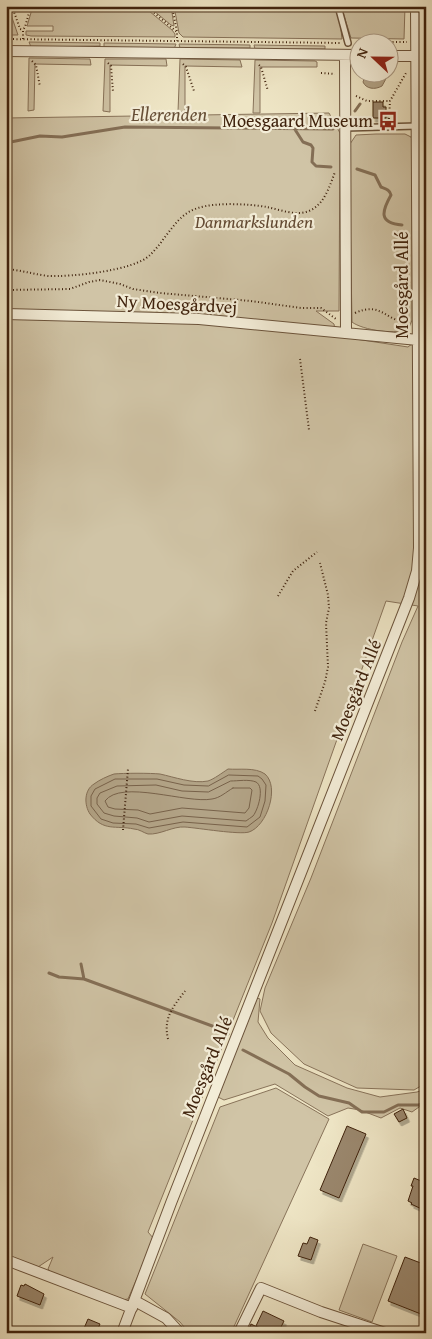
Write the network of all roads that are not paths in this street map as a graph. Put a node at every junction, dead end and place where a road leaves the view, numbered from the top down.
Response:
1 (338, 6) edge
2 (416, 6) edge
3 (348, 43) road end
4 (6, 51) edge
5 (345, 55) junction
6 (350, 55) edge
7 (400, 56) edge
8 (417, 56) junction
9 (417, 126) junction
10 (345, 128) junction
11 (6, 314) edge
12 (346, 333) junction
13 (418, 340) junction
14 (7, 1260) edge
15 (134, 1305) junction
16 (122, 1333) edge
17 (180, 1333) edge
18 (239, 1333) edge
19 (384, 1333) edge

1 - 3 lane
2 - 8 street, Moesgård Allé
4 - 5 street
5 - 6 street
5 - 10 street
7 - 8 street
8 - 9 street, Moesgård Allé
9 - 10 lane
9 - 13 street, Moesgård Allé
10 - 12 street
11 - 12 street, Ny Moesgårdvej
12 - 13 street, Ny Moesgårdvej
13 - 15 street, Moesgård Allé
14 - 15 street
15 - 16 street, Moesgård Allé
15 - 17 street
18 - 19 street

